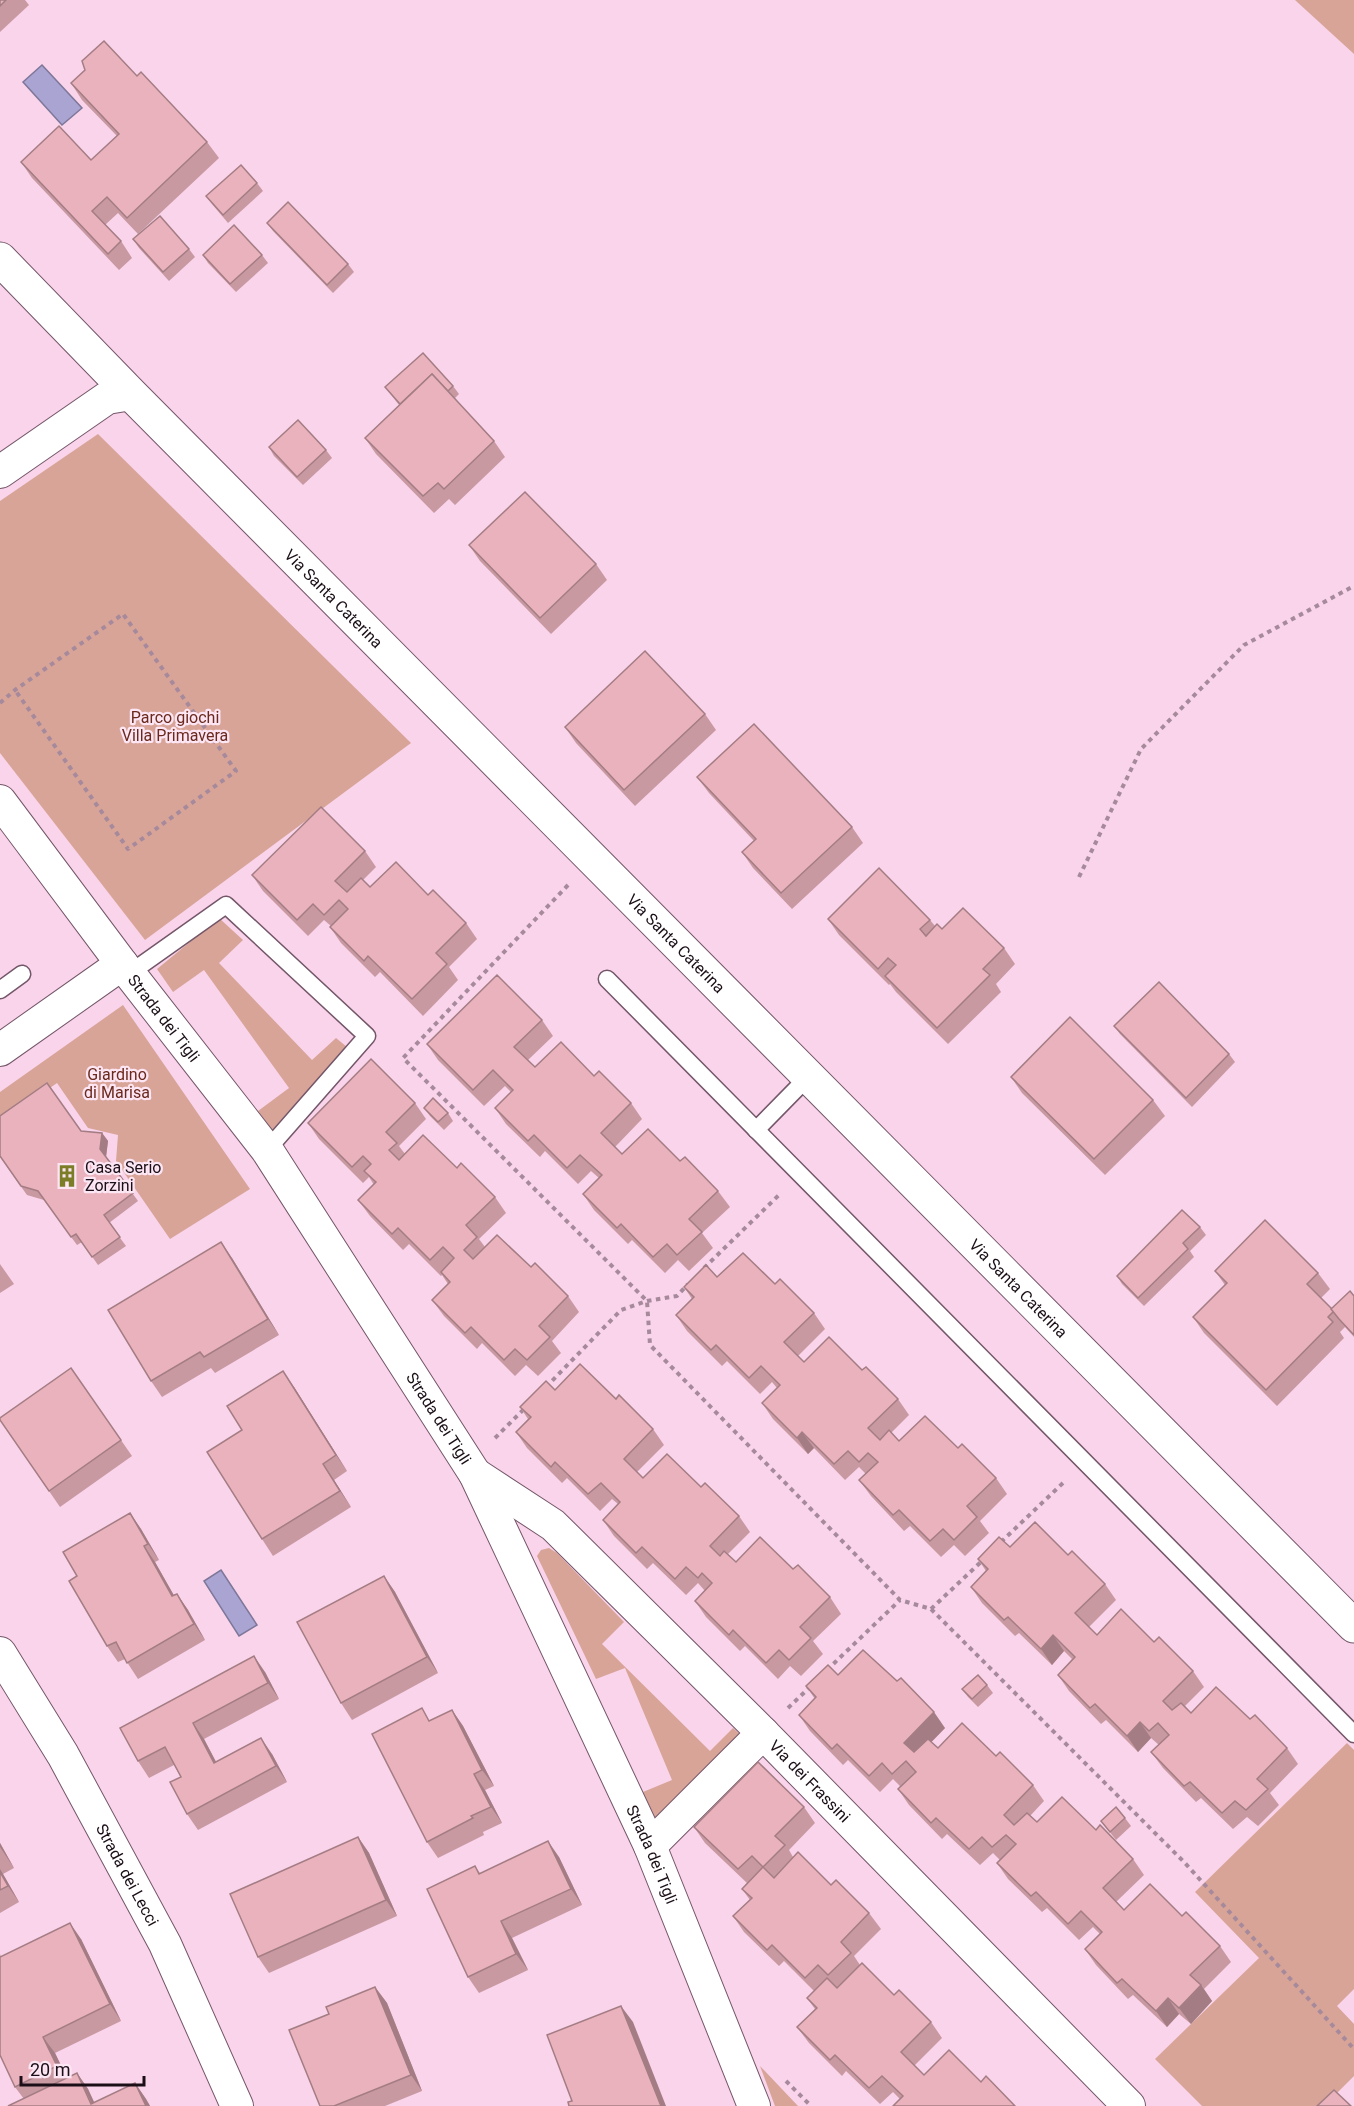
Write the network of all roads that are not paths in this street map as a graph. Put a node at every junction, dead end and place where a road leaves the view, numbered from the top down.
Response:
1 (0, 259) edge
2 (131, 394) junction
3 (0, 472) edge
4 (0, 801) edge
5 (126, 969) junction
6 (22, 974) dead end
7 (607, 979) dead end
8 (0, 990) edge
9 (0, 1050) edge
10 (809, 1076) junction
11 (756, 1130) junction
12 (267, 1150) junction
13 (472, 1469) junction
14 (1354, 1626) edge
15 (0, 1653) edge
16 (763, 1732) junction
17 (1354, 1734) edge
18 (650, 1846) junction
19 (237, 2106) edge
20 (754, 2106) edge
21 (1129, 2106) edge

1 - 2 street, Via Santa Caterina
2 - 3 street
2 - 10 street, Via Santa Caterina
4 - 5 street, Strada dei Tigli
5 - 9 street
5 - 12 street, Strada dei Tigli
5 - 12 lane
6 - 8 lane
7 - 11 lane
10 - 11 lane
10 - 14 street, Via Santa Caterina
11 - 17 lane
12 - 13 street, Strada dei Tigli
13 - 16 street, Via dei Frassini
13 - 18 street, Strada dei Tigli
15 - 19 street, Strada dei Lecci
16 - 18 street
16 - 21 street, Via dei Frassini
18 - 20 street, Strada dei Tigli

